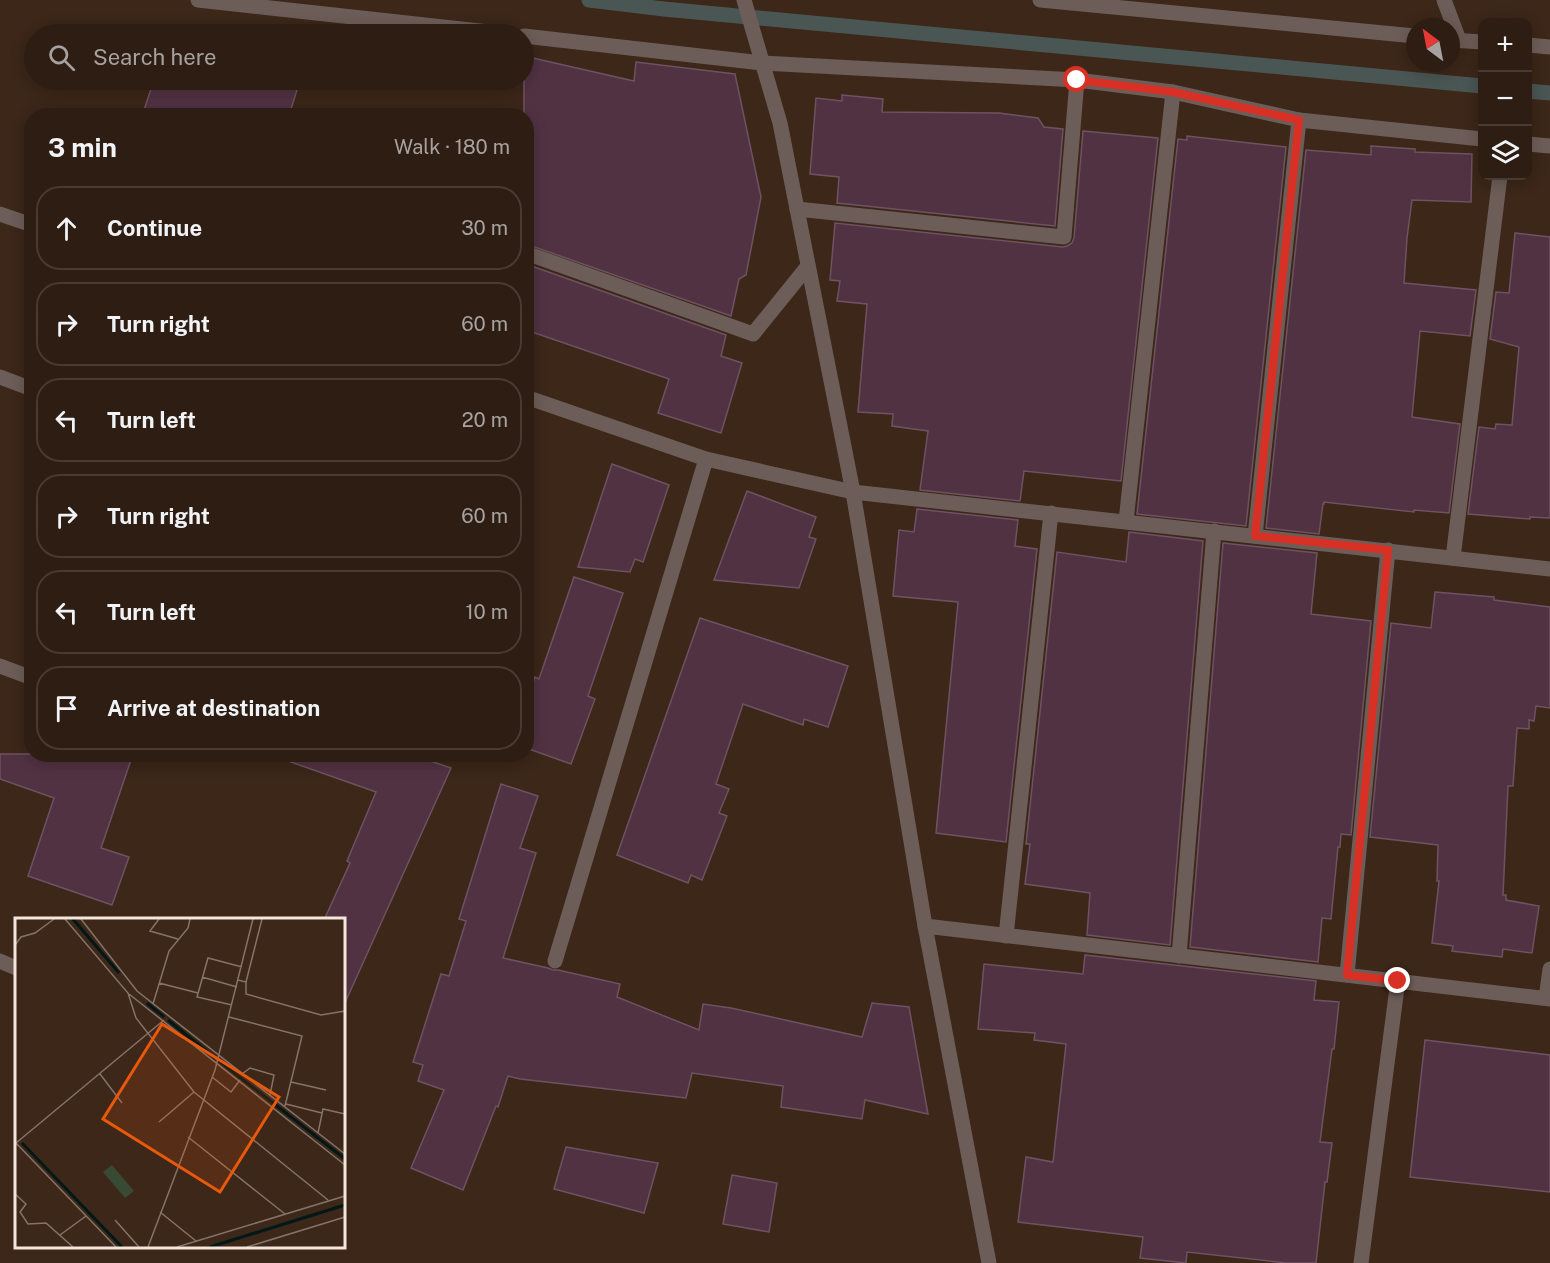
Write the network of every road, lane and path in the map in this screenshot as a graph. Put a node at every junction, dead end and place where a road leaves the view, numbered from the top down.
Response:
1 (198, 0) edge
2 (744, 0) edge
3 (1444, 0) edge
4 (1050, 1) edge
5 (1449, 18) edge
6 (416, 24) edge
7 (1406, 35) edge
8 (534, 37) edge
9 (1460, 40) edge
10 (1478, 42) edge
11 (1532, 45) edge
12 (1550, 47) edge
13 (762, 63) junction
14 (1077, 80) junction
15 (1173, 92) junction
16 (1299, 120) junction
17 (1478, 139) edge
18 (1532, 144) edge
19 (1550, 146) edge
20 (1500, 180) edge
21 (797, 209) junction
22 (0, 214) edge
23 (24, 222) edge
24 (534, 256) edge
25 (808, 266) junction
26 (0, 377) edge
27 (24, 386) edge
28 (534, 400) edge
29 (706, 459) junction
30 (853, 492) junction
31 (1051, 513) junction
32 (1126, 521) junction
33 (1214, 531) junction
34 (1255, 536) junction
35 (1388, 550) junction
36 (1453, 558) junction
37 (1550, 569) edge
38 (0, 666) edge
39 (24, 675) edge
40 (925, 926) junction
41 (1005, 936) junction
42 (1179, 956) junction
43 (555, 961) dead end
44 (0, 962) edge
45 (15, 968) edge
46 (1550, 969) edge
47 (1347, 975) junction
48 (1398, 981) junction
49 (1548, 999) edge
50 (989, 1263) edge
51 (1361, 1263) edge

1 - 6 street
2 - 13 street
3 - 5 street
4 - 7 street
8 - 13 street
9 - 10 street
11 - 12 street
13 - 14 street
13 - 21 street
14 - 15 street
14 - 21 street
15 - 16 street
15 - 32 street
16 - 17 street
16 - 34 street
18 - 19 street
20 - 36 street
21 - 25 street
22 - 23 street
24 - 25 street
25 - 30 street
26 - 27 street
28 - 29 street
29 - 30 street
29 - 43 street
30 - 31 street
30 - 40 street
31 - 32 street
31 - 41 street
32 - 33 street
33 - 34 street
33 - 42 street
34 - 35 street
35 - 36 street
35 - 47 street
36 - 37 street
38 - 39 street
40 - 41 street
40 - 50 street
41 - 42 street
42 - 47 street
44 - 45 street
46 - 49 street
47 - 48 street
48 - 49 street
48 - 51 street

